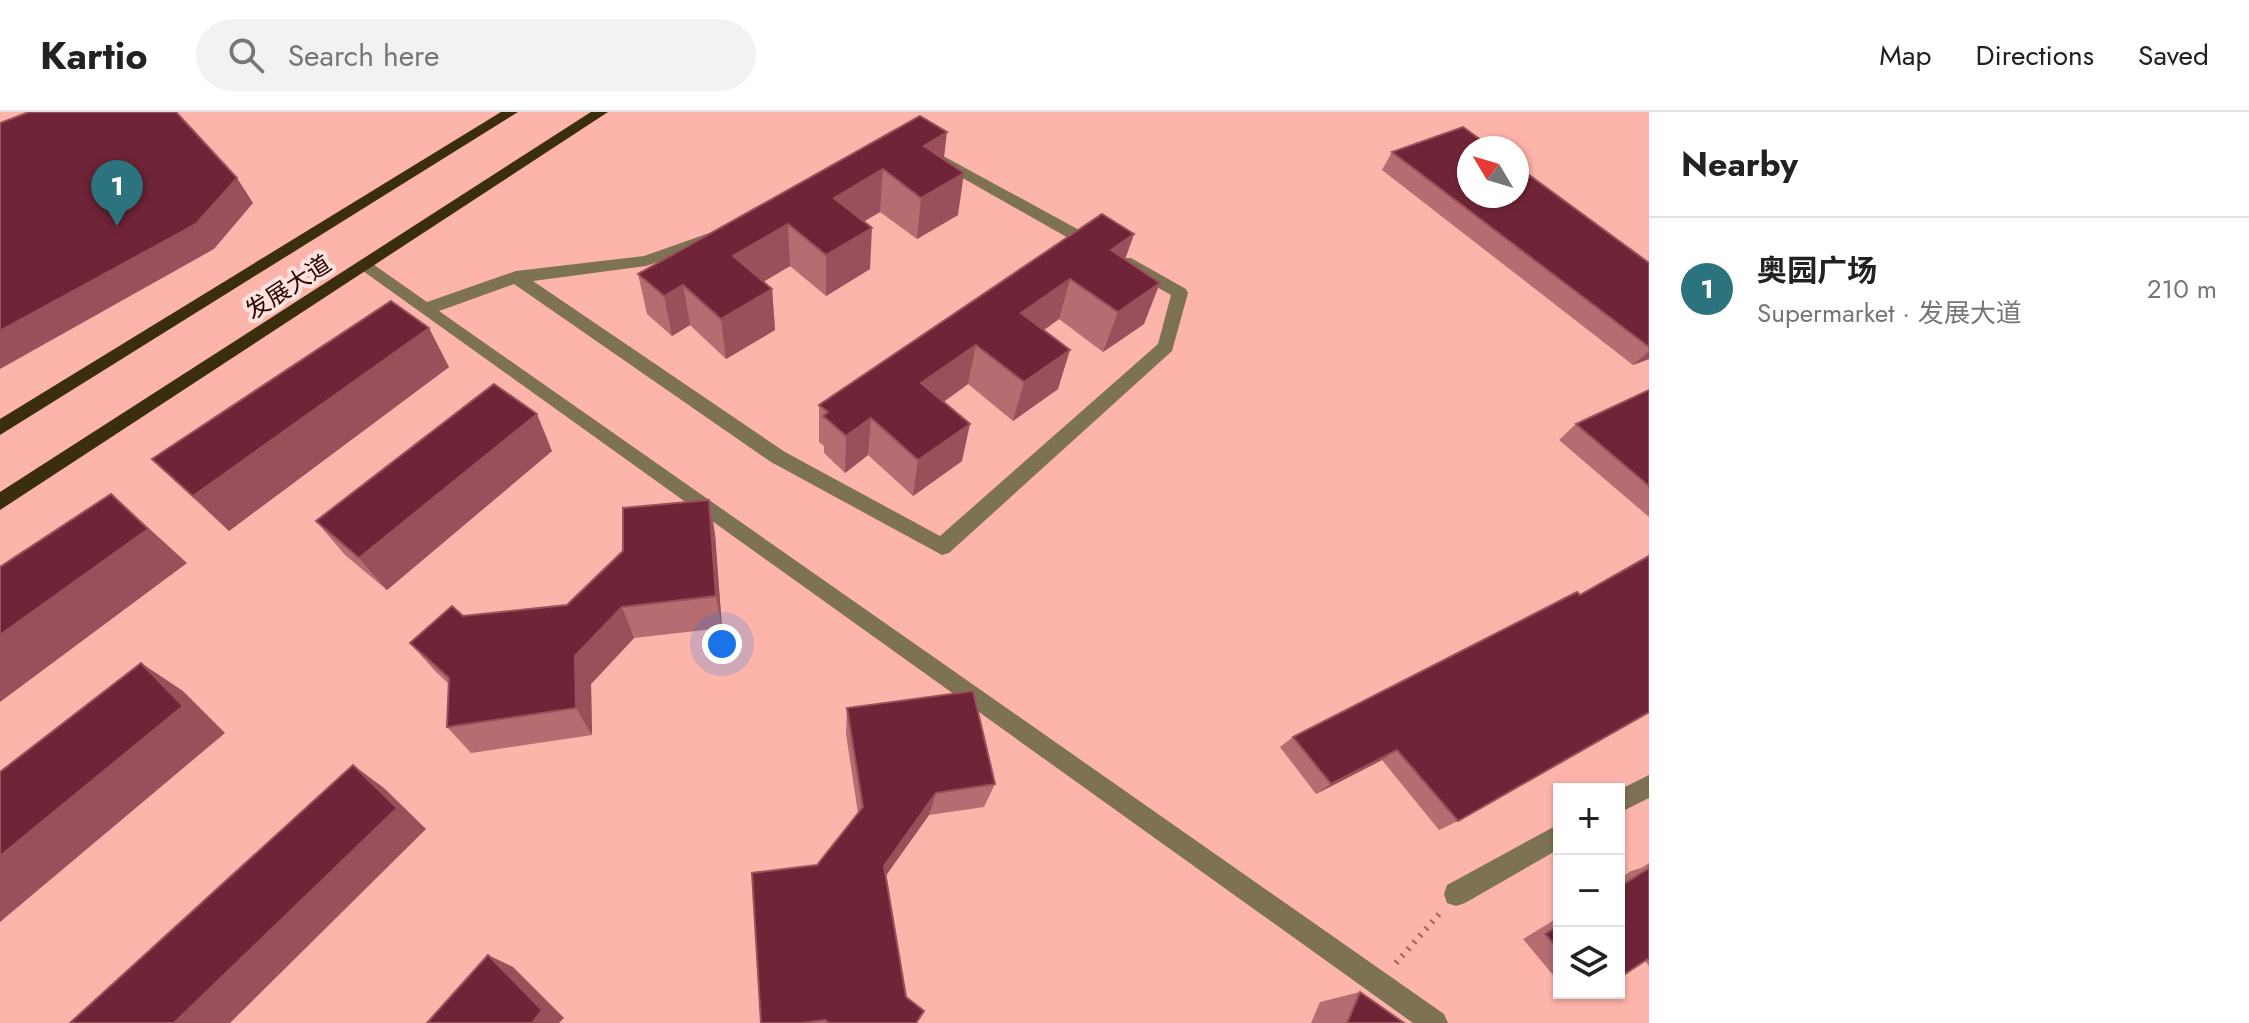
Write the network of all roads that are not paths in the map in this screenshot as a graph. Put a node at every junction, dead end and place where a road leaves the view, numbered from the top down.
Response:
1 (511, 112) edge
2 (601, 112) edge
3 (924, 150) edge
4 (732, 229) edge
5 (364, 266) junction
6 (516, 277) junction
7 (426, 309) junction
8 (0, 428) edge
9 (1, 500) edge
10 (1649, 786) edge
11 (1625, 799) edge
12 (1553, 839) edge
13 (1456, 894) road end
14 (1435, 1023) edge

1 - 8 main road, 发展大道
2 - 5 main road, 发展大道
3 - 6 street
4 - 6 street
5 - 7 street
5 - 9 main road, 发展大道
6 - 7 street
7 - 14 street
10 - 11 street
12 - 13 street

